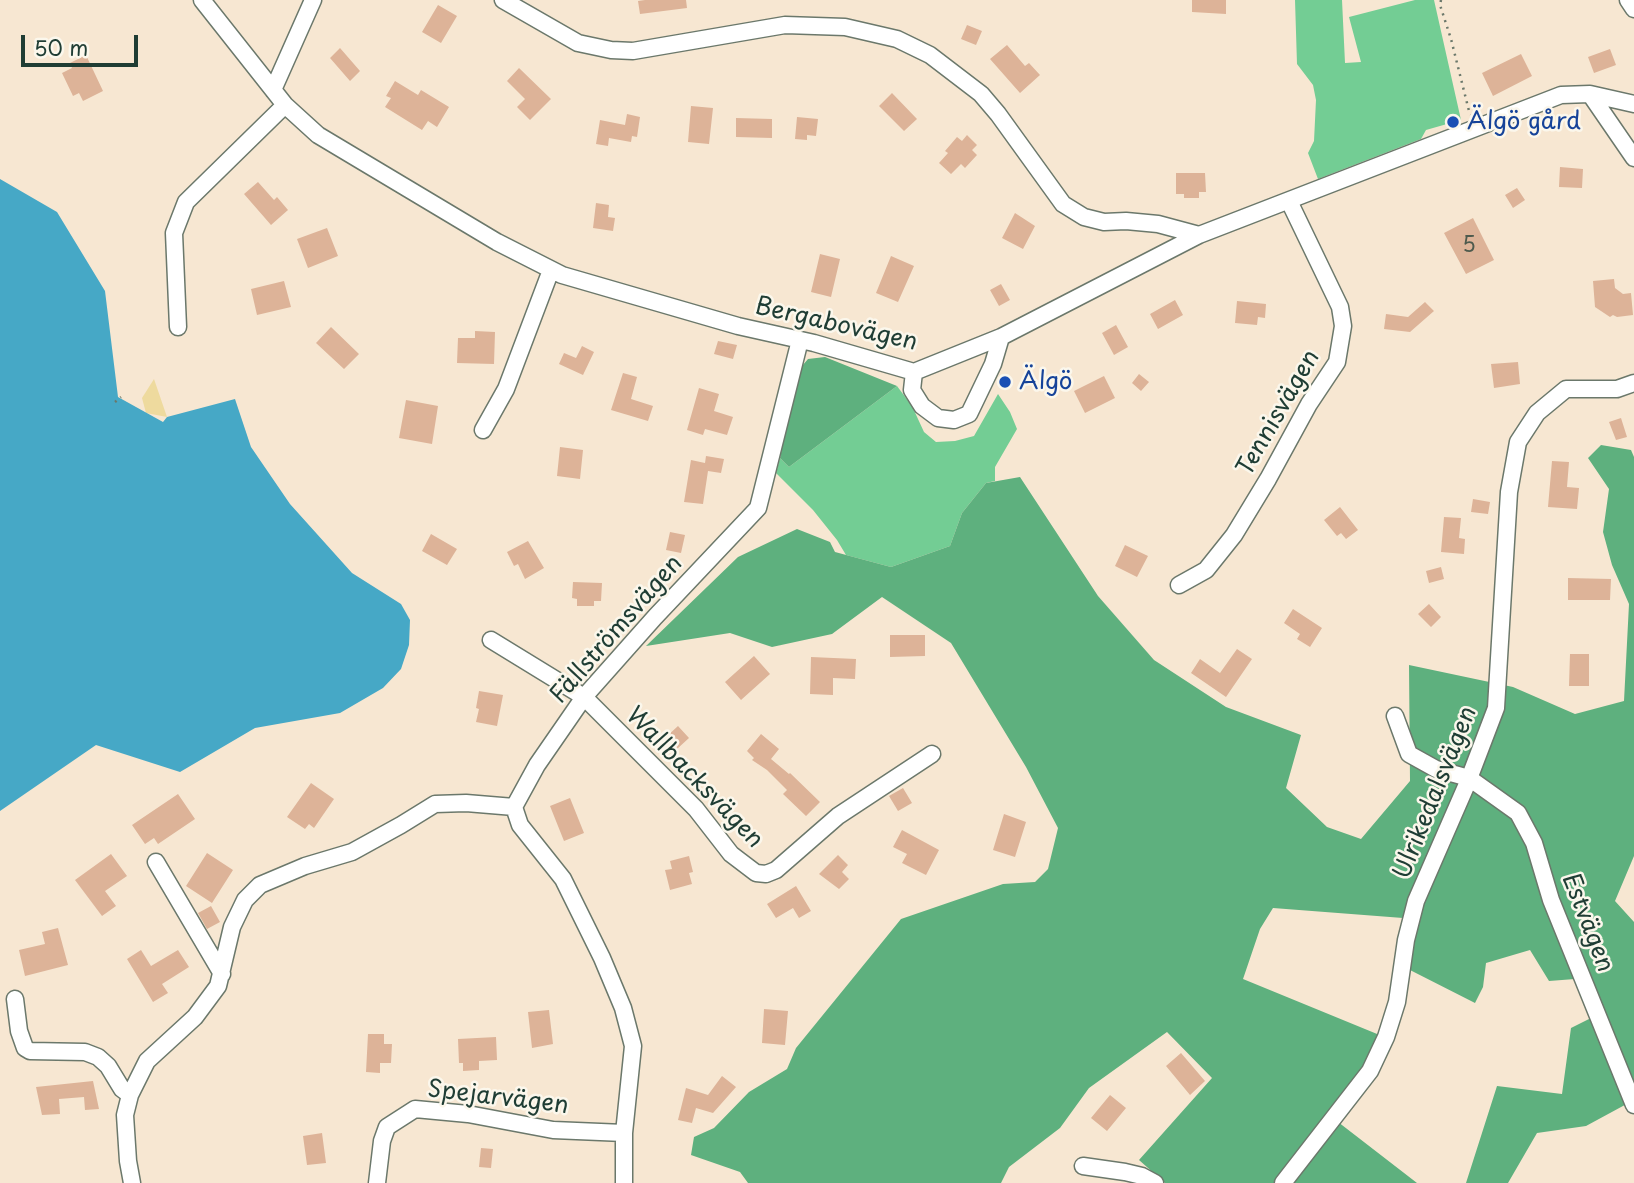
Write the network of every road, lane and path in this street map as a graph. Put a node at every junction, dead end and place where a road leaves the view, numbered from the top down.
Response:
1 (202, 0) edge
2 (313, 0) edge
3 (503, 0) edge
4 (1441, 0) edge
5 (1628, 0) edge
6 (1634, 9) edge
7 (273, 90) junction
8 (1590, 94) junction
9 (1634, 104) edge
10 (285, 106) junction
11 (1473, 129) junction
12 (1634, 158) edge
13 (1289, 201) junction
14 (1199, 235) junction
15 (551, 270) junction
16 (178, 327) dead end
17 (1001, 337) junction
18 (800, 340) junction
19 (914, 372) junction
20 (1634, 383) edge
21 (121, 397) dead end
22 (115, 402) dead end
23 (483, 430) dead end
24 (1179, 584) dead end
25 (491, 640) dead end
26 (584, 697) junction
27 (1395, 716) dead end
28 (932, 754) dead end
29 (1469, 778) junction
30 (514, 807) junction
31 (156, 862) dead end
32 (222, 974) junction
33 (15, 999) dead end
34 (9, 1043) dead end
35 (25, 1048) junction
36 (130, 1095) junction
37 (1634, 1105) edge
38 (624, 1133) junction
39 (1083, 1166) dead end
40 (132, 1183) edge
41 (377, 1183) edge
42 (624, 1183) edge
43 (1155, 1183) edge
44 (1283, 1183) edge

1 - 7 street, Bergabovägen
2 - 7 street
3 - 14 street
4 - 11 path
5 - 6 street
7 - 10 street, Bergabovägen
8 - 9 street, Bergabovägen
8 - 11 street, Bergabovägen
8 - 12 street
10 - 15 street, Bergabovägen
10 - 16 street
11 - 13 street, Bergabovägen
13 - 14 street, Bergabovägen
13 - 24 street, Tennisvägen
14 - 17 street, Bergabovägen
15 - 18 street, Bergabovägen
15 - 23 street
17 - 19 street, Bergabovägen
17 - 19 street
18 - 19 street, Bergabovägen
18 - 26 street, Fällströmsvägen
20 - 29 street, Ulrikedalsvägen
21 - 22 path
25 - 26 street, Wallbacksvägen
26 - 28 street, Wallbacksvägen
26 - 30 street, Fällströmsvägen
27 - 29 street, Estvägen
29 - 37 street, Estvägen
29 - 44 street, Ulrikedalsvägen
30 - 32 street
30 - 38 street
31 - 32 street
32 - 36 street
33 - 35 street
34 - 35 street
35 - 36 street
36 - 40 street
38 - 41 street, Spejarvägen
38 - 42 street
39 - 43 street

